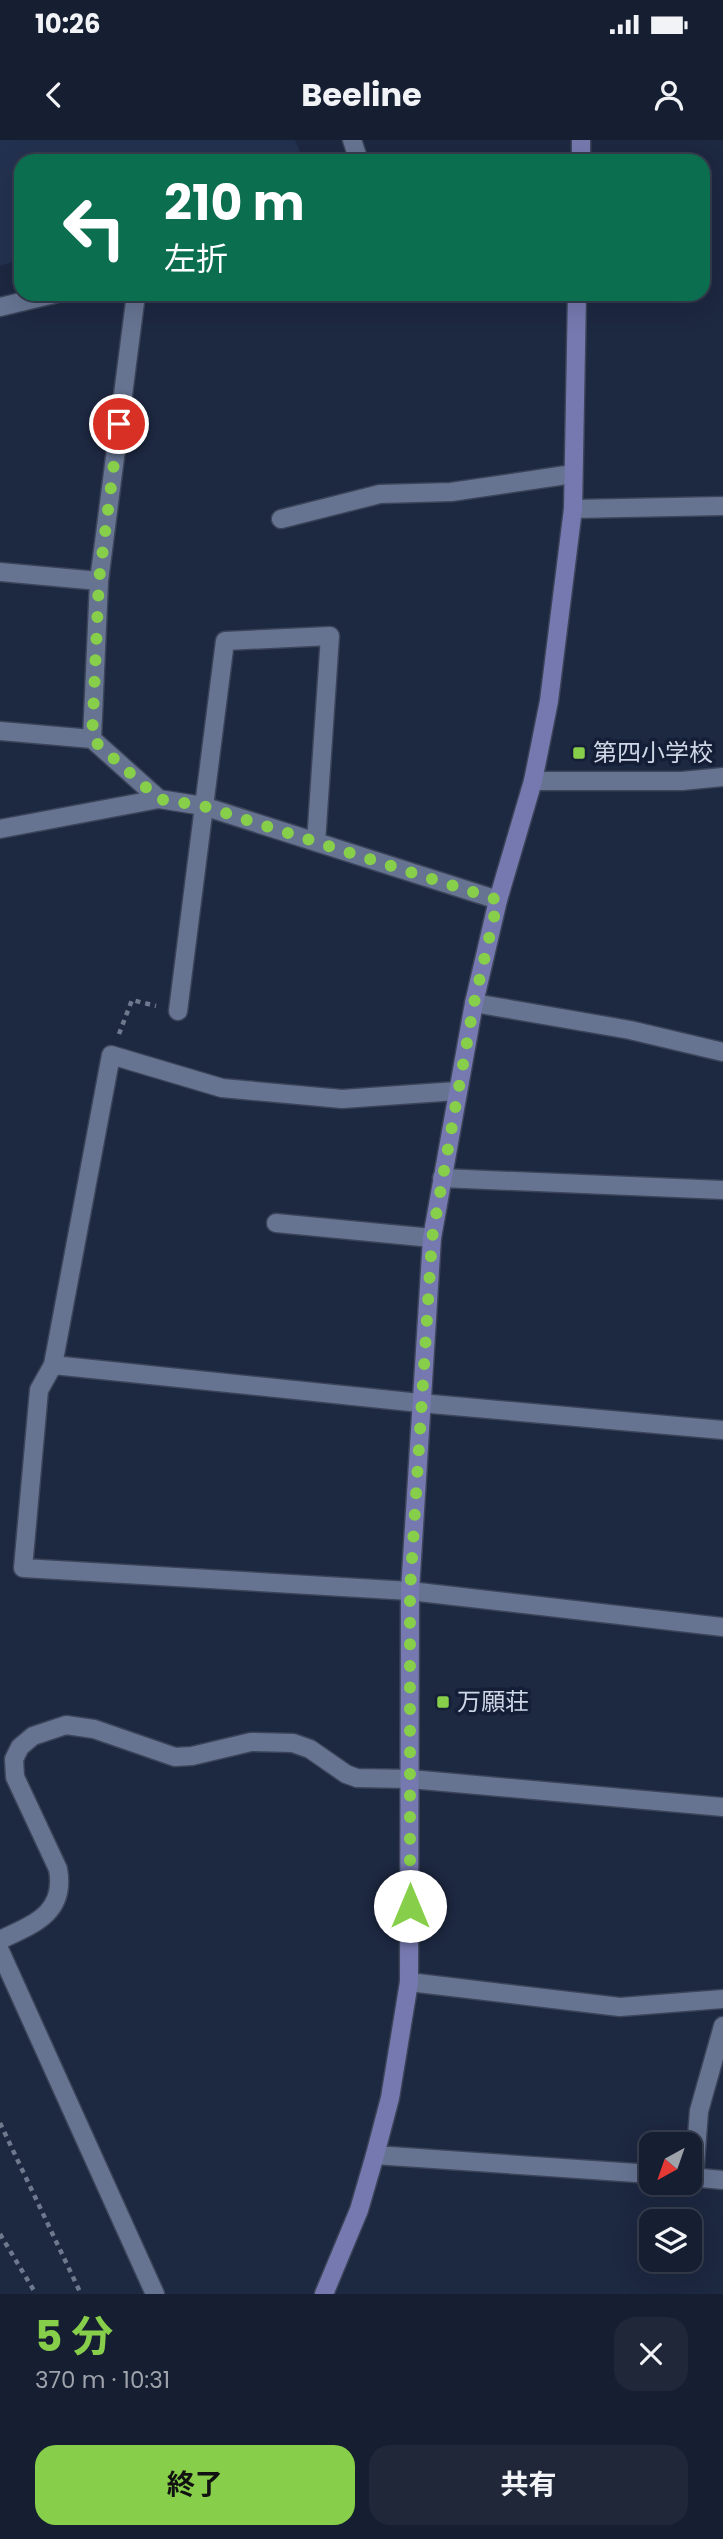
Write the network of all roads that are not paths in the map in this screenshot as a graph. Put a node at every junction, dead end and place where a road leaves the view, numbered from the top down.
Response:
1 (25, 301) edge
2 (135, 301) edge
3 (577, 301) edge
4 (0, 307) edge
5 (573, 474) junction
6 (723, 506) edge
7 (573, 509) junction
8 (281, 519) dead end
9 (0, 572) edge
10 (99, 580) junction
11 (0, 732) edge
12 (92, 739) junction
13 (723, 777) edge
14 (533, 781) junction
15 (159, 799) junction
16 (203, 806) junction
17 (0, 829) edge
18 (316, 842) junction
19 (498, 900) junction
20 (474, 1003) junction
21 (178, 1012) road end
22 (723, 1052) edge
23 (457, 1091) junction
24 (442, 1178) junction
25 (723, 1190) edge
26 (276, 1223) dead end
27 (432, 1238) junction
28 (53, 1365) junction
29 (420, 1403) junction
30 (723, 1430) edge
31 (410, 1591) junction
32 (723, 1627) edge
33 (410, 1779) junction
34 (723, 1807) edge
35 (0, 1940) edge
36 (0, 1951) edge
37 (409, 1982) junction
38 (723, 1999) edge
39 (723, 2026) edge
40 (697, 2132) edge
41 (375, 2155) junction
42 (639, 2173) edge
43 (702, 2178) edge
44 (723, 2180) edge
45 (327, 2292) edge
46 (155, 2294) edge

1 - 4 street
2 - 10 street
3 - 5 main road
5 - 7 main road
5 - 8 street
6 - 7 street
7 - 14 main road
9 - 10 street
10 - 12 street
11 - 12 street
12 - 15 street
13 - 14 street
14 - 19 main road
15 - 16 street
15 - 17 street
16 - 18 street
16 - 18 street
16 - 21 street
18 - 19 street
19 - 20 main road
20 - 22 street
20 - 23 main road
23 - 24 main road
23 - 28 street
24 - 25 street
24 - 27 main road
26 - 27 street
27 - 29 main road
28 - 29 street
28 - 31 street
29 - 30 street
29 - 31 main road
31 - 32 street
31 - 33 main road
33 - 34 street
33 - 35 street
33 - 37 main road
36 - 46 street
37 - 38 street
37 - 41 main road
39 - 40 street
41 - 42 street
41 - 45 main road
43 - 44 street

